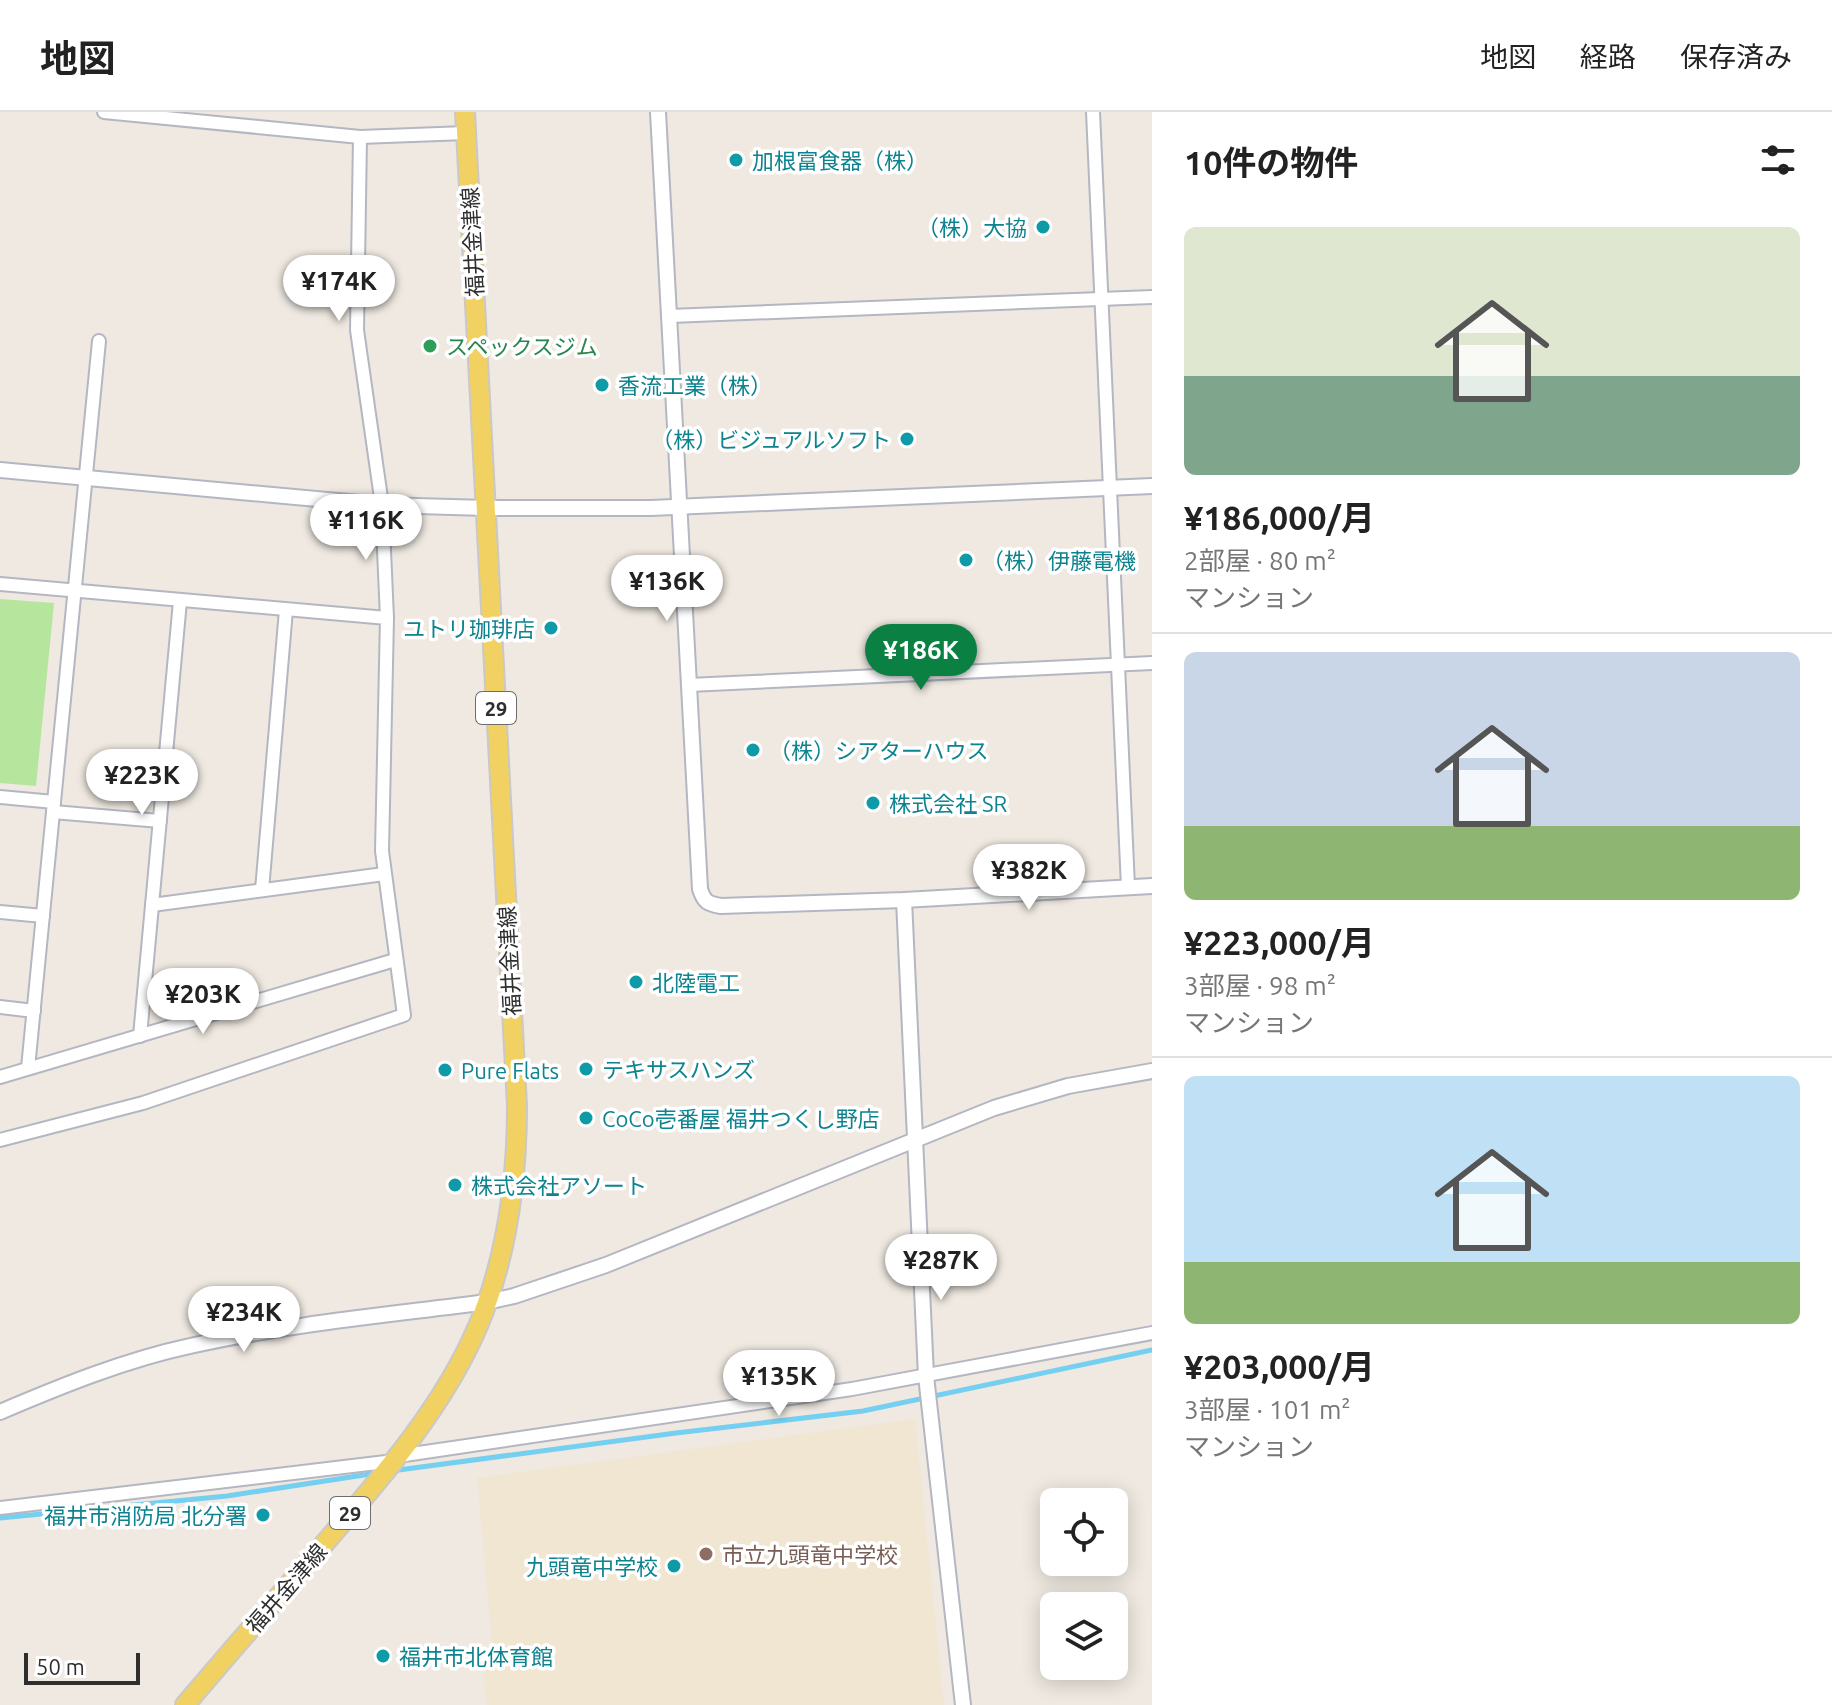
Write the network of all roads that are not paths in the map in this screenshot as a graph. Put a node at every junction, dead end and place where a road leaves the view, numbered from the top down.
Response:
1 (104, 112) edge
2 (465, 112) edge
3 (658, 112) edge
4 (1093, 112) edge
5 (466, 133) junction
6 (360, 137) junction
7 (1152, 297) edge
8 (1102, 299) junction
9 (670, 316) junction
10 (99, 341) dead end
11 (0, 470) edge
12 (85, 478) junction
13 (1152, 486) edge
14 (1111, 488) junction
15 (382, 505) junction
16 (680, 507) junction
17 (486, 508) junction
18 (0, 584) edge
19 (74, 591) junction
20 (180, 601) junction
21 (286, 610) junction
22 (387, 618) junction
23 (1152, 663) edge
24 (1119, 665) junction
25 (689, 685) junction
26 (0, 797) edge
27 (53, 807) junction
28 (160, 821) junction
29 (384, 874) junction
30 (1152, 886) edge
31 (1128, 887) junction
32 (262, 890) junction
33 (904, 900) junction
34 (152, 905) junction
35 (0, 912) edge
36 (43, 916) junction
37 (395, 960) junction
38 (0, 1007) edge
39 (34, 1011) junction
40 (140, 1036) junction
41 (28, 1068) junction
42 (1152, 1071) edge
43 (0, 1077) edge
44 (0, 1140) edge
45 (914, 1142) junction
46 (487, 1302) junction
47 (1152, 1333) edge
48 (926, 1376) junction
49 (0, 1412) edge
50 (396, 1458) junction
51 (0, 1508) edge
52 (185, 1705) edge
53 (963, 1705) edge

1 - 6 street
2 - 5 main road, 福井金津線 / 29
3 - 9 street
4 - 8 street
5 - 6 street
5 - 17 main road, 福井金津線 / 29
6 - 15 street
7 - 8 street
8 - 9 street
8 - 14 street
9 - 16 street
10 - 12 street
11 - 12 street
12 - 15 street
12 - 19 street
13 - 14 street
14 - 16 street
14 - 24 street
15 - 17 street
15 - 22 street
16 - 17 street
16 - 25 street
17 - 46 main road, 福井金津線 / 29
18 - 19 street
19 - 20 street
19 - 27 street
20 - 21 street
20 - 28 street
21 - 22 street
21 - 32 street
22 - 29 street
23 - 24 street
24 - 25 street
24 - 31 street
25 - 33 street
26 - 27 street
27 - 28 street
27 - 36 street
28 - 34 street
29 - 32 street
29 - 37 street
30 - 31 street
31 - 33 street
32 - 34 street
33 - 45 street
34 - 40 street
35 - 36 street
36 - 39 street
37 - 40 street
37 - 44 street
38 - 39 street
39 - 41 street
40 - 41 street
41 - 43 street
42 - 45 street
45 - 46 street
45 - 48 street
46 - 49 street
46 - 50 main road, 福井金津線 / 29
47 - 48 street
48 - 50 street
48 - 53 street
50 - 51 street
50 - 52 main road, 福井金津線 / 29

